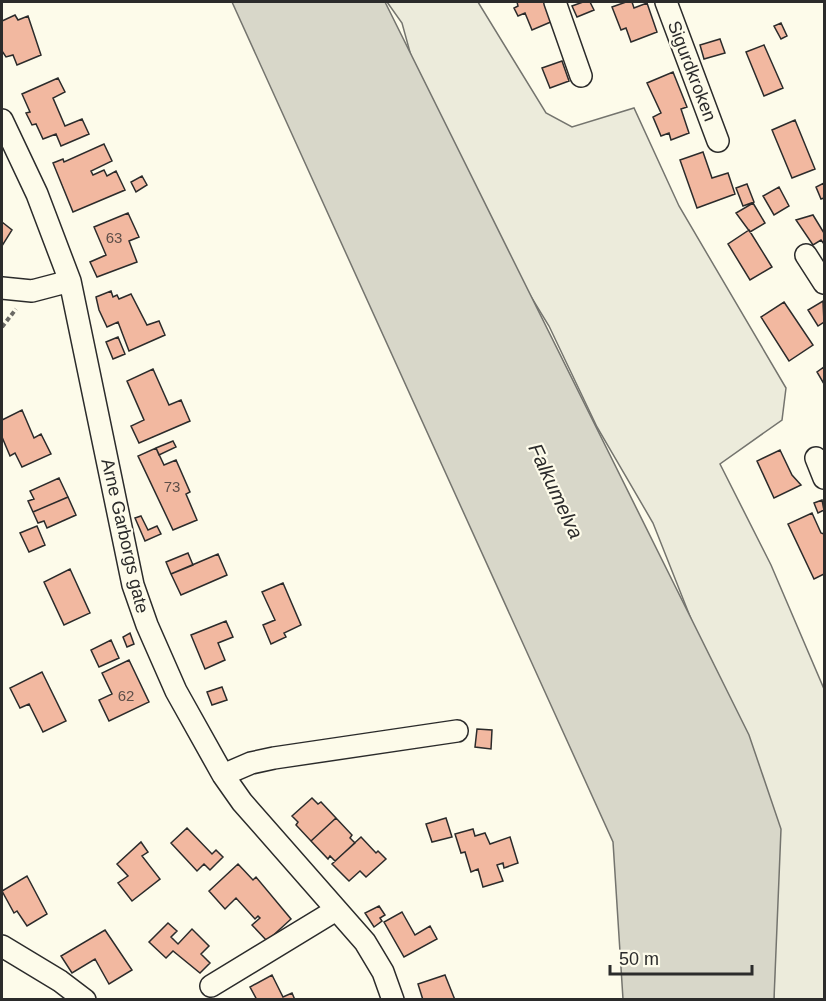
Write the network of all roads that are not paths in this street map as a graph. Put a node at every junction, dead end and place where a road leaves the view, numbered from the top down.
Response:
1 (555, 2) edge
2 (666, 2) edge
3 (581, 76) dead end
4 (2, 120) edge
5 (718, 141) dead end
6 (806, 255) dead end
7 (70, 281) junction
8 (825, 283) edge
9 (2, 288) edge
10 (457, 731) dead end
11 (223, 775) junction
12 (336, 910) junction
13 (2, 946) edge
14 (212, 986) dead end
15 (85, 999) edge
16 (393, 999) edge

1 - 3 street
2 - 5 street, Sigurdkroken
4 - 7 street, Arne Garborgs gate
6 - 8 street
7 - 9 street
7 - 11 street, Arne Garborgs gate
10 - 11 street
11 - 12 street, Arne Garborgs gate
12 - 14 street
12 - 16 street, Arne Garborgs gate
13 - 15 street

